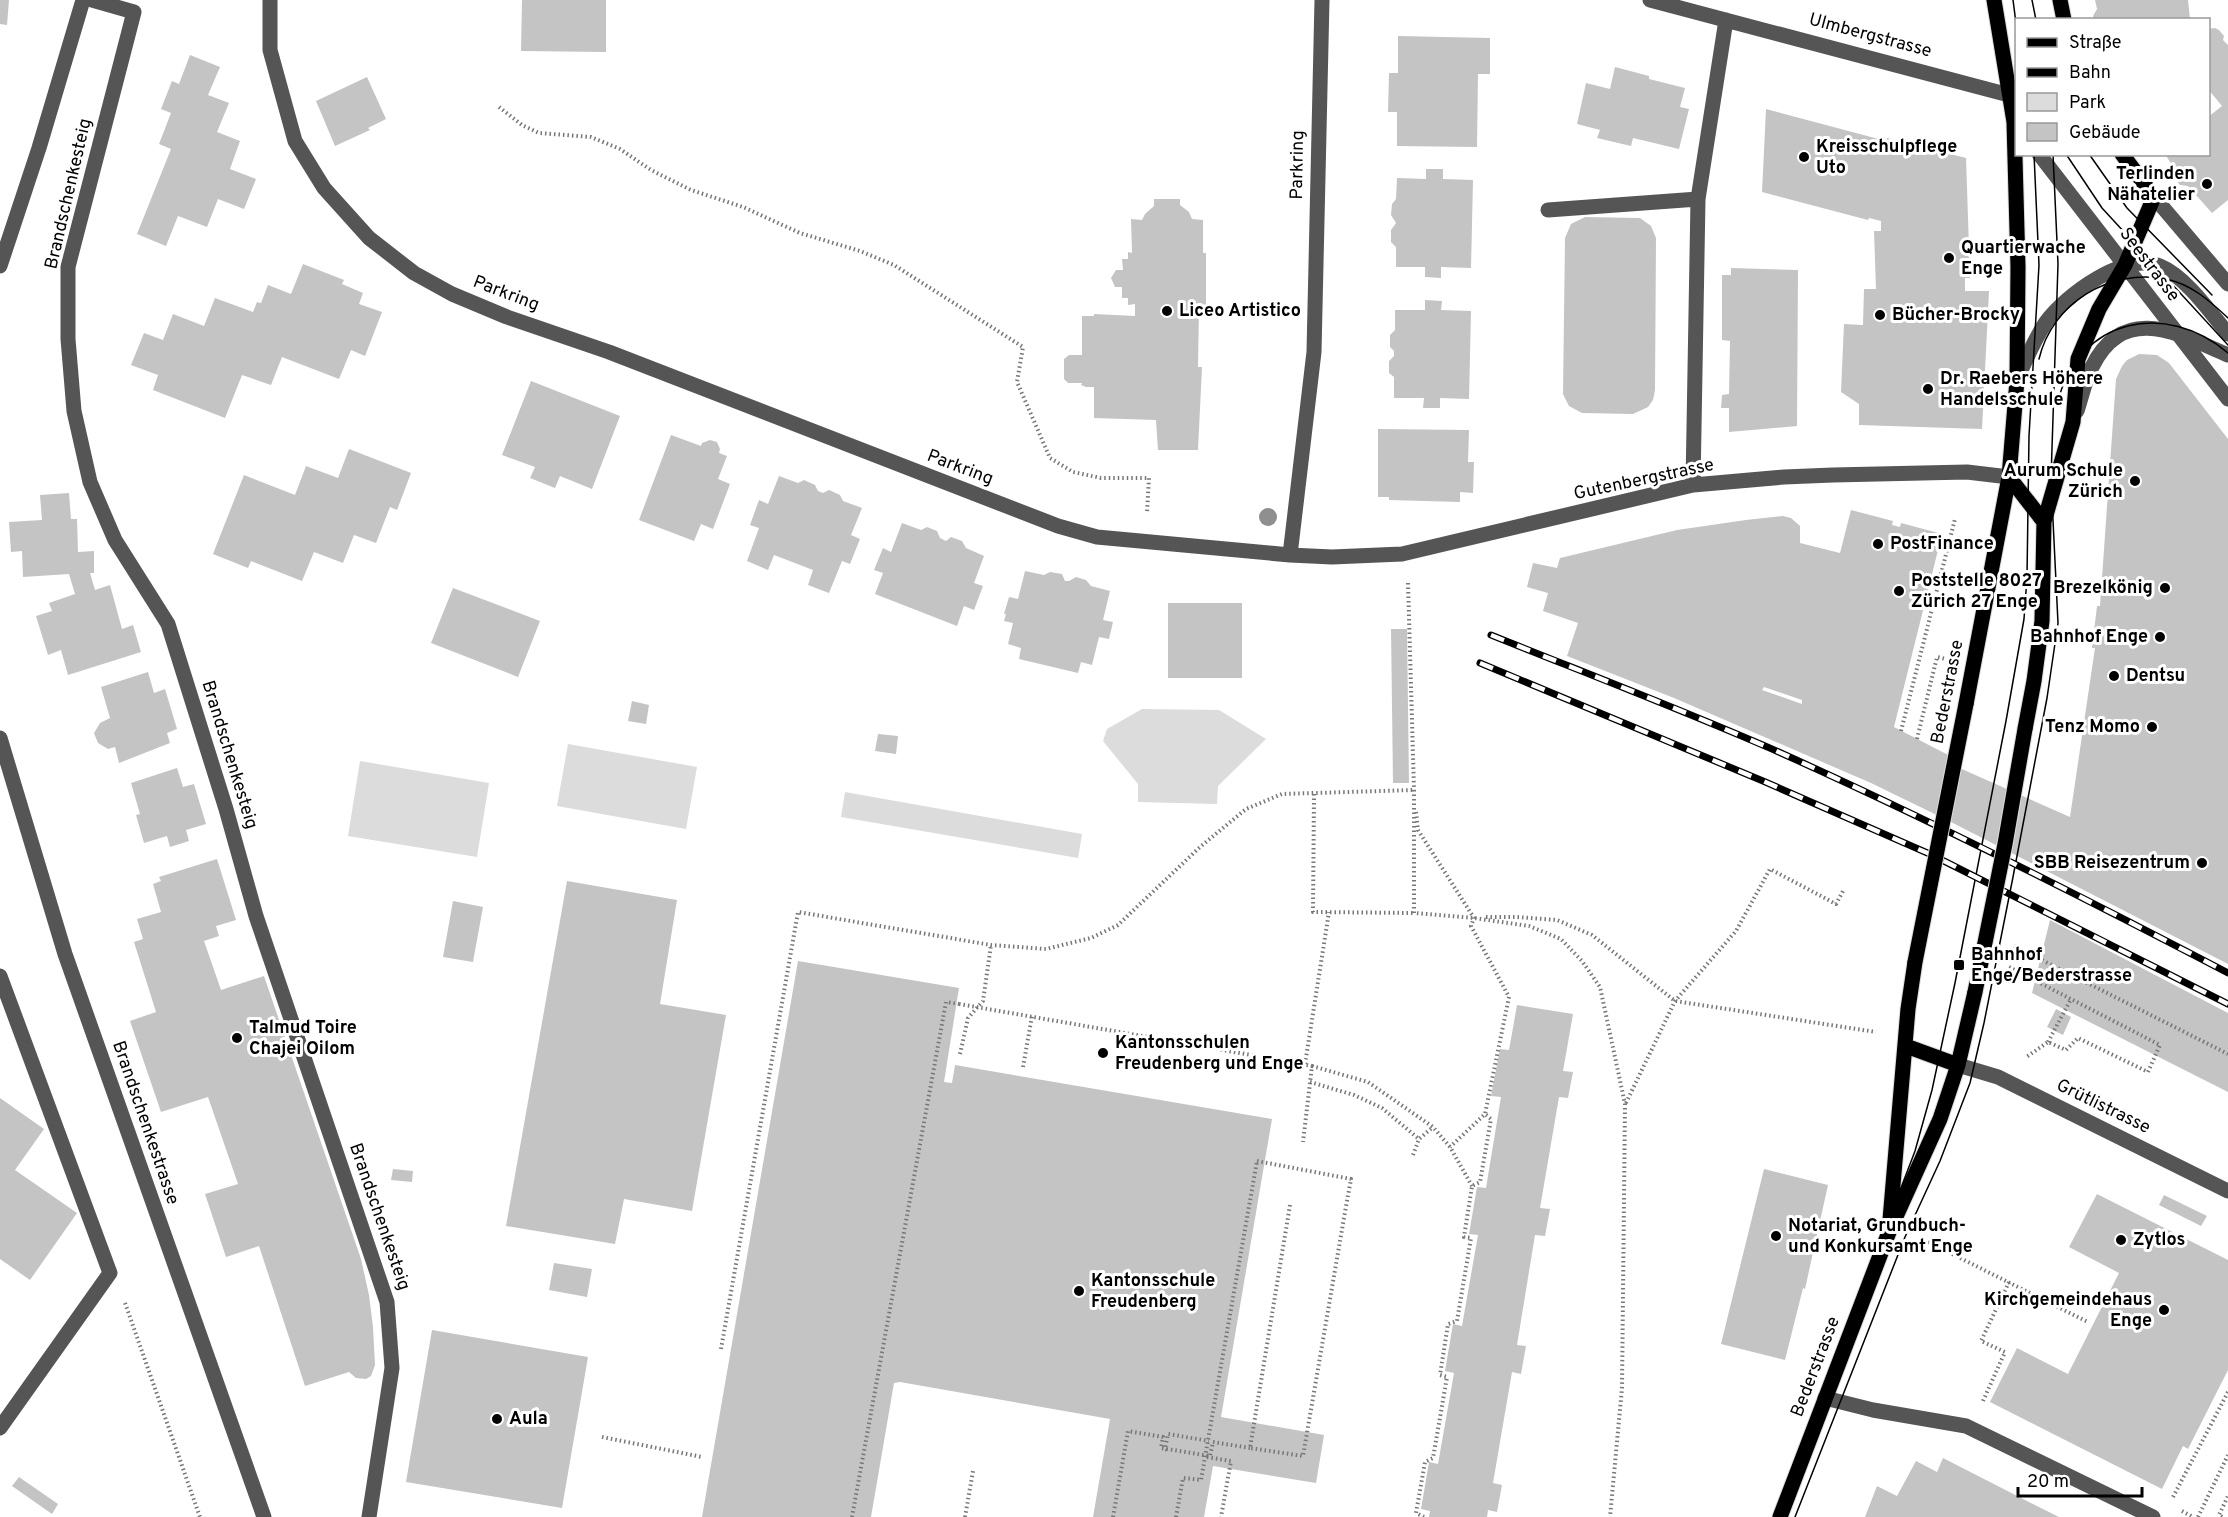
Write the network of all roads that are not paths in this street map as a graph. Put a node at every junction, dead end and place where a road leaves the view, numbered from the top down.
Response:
1 (83, 0) edge
2 (92, 0) edge
3 (270, 0) edge
4 (1322, 0) edge
5 (1650, 0) edge
6 (1994, 0) edge
7 (2060, 0) edge
8 (2064, 18) edge
9 (1726, 20) junction
10 (2009, 94) junction
11 (2015, 123) edge
12 (2016, 156) edge
13 (2041, 156) edge
14 (2123, 156) edge
15 (2154, 197) junction
16 (1698, 199) junction
17 (1548, 210) dead end
18 (2125, 265) junction
19 (0, 266) edge
20 (2228, 284) edge
21 (2176, 333) junction
22 (2228, 334) edge
23 (2228, 355) edge
24 (2017, 380) junction
25 (2228, 399) edge
26 (2073, 422) junction
27 (2009, 477) junction
28 (1693, 485) junction
29 (2044, 522) junction
30 (1290, 555) junction
31 (0, 738) edge
32 (0, 976) edge
33 (1906, 1046) junction
34 (1958, 1065) junction
35 (2228, 1191) edge
36 (1889, 1232) junction
37 (1825, 1398) junction
38 (0, 1428) edge
39 (264, 1517) edge
40 (369, 1517) edge
41 (1780, 1517) edge
42 (2153, 1517) edge

1 - 19 street
2 - 40 street, Brandschenkesteig
3 - 30 street, Parkring
4 - 30 street, Parkring
5 - 9 street, Ulmbergstrasse
6 - 10 main road
7 - 8 main road
9 - 10 street, Ulmbergstrasse
9 - 16 street
10 - 11 main road
12 - 24 main road, Bederstrasse
13 - 18 street, Seestrasse
14 - 15 main road
15 - 18 main road, Bederstrasse
15 - 20 street
16 - 17 street
16 - 28 street
18 - 21 street, Seestrasse
18 - 22 street
18 - 24 street
18 - 26 main road, Bederstrasse
21 - 23 street
21 - 25 street, Seestrasse
21 - 26 street
24 - 27 main road, Bederstrasse
26 - 29 main road, Bederstrasse
27 - 28 street, Gutenbergstrasse
27 - 29 main road
27 - 33 main road, Bederstrasse, bridge
28 - 30 street, Gutenbergstrasse
29 - 34 main road, Bederstrasse, bridge
31 - 39 street, Brandschenkestrasse
32 - 38 street
33 - 34 main road
33 - 36 main road, Bederstrasse
34 - 35 street, Grütlistrasse
34 - 36 main road, Bederstrasse
36 - 37 main road, Bederstrasse
37 - 41 main road, Bederstrasse
37 - 42 street

